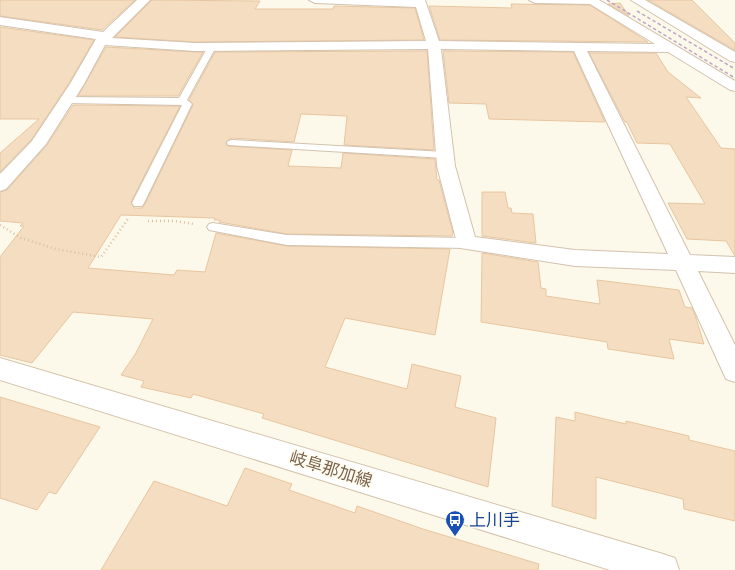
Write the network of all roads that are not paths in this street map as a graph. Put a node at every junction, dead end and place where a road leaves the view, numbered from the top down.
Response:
1 (144, 0) edge
2 (315, 0) edge
3 (535, 0) edge
4 (592, 0) edge
5 (637, 0) edge
6 (419, 2) edge
7 (0, 21) edge
8 (103, 38) junction
9 (434, 45) junction
10 (578, 46) junction
11 (212, 47) junction
12 (672, 48) junction
13 (718, 48) junction
14 (735, 48) edge
15 (735, 58) edge
16 (735, 87) edge
17 (66, 100) junction
18 (182, 101) junction
19 (232, 143) dead end
20 (445, 155) junction
21 (0, 186) edge
22 (138, 203) road end
23 (213, 227) road end
24 (467, 243) junction
25 (683, 263) junction
26 (735, 265) edge
27 (0, 369) edge
28 (735, 371) edge
29 (630, 565) edge
30 (663, 570) edge

1 - 8 street
2 - 6 street
3 - 4 street
4 - 12 street
5 - 13 street
6 - 9 street
7 - 8 street
8 - 11 street
8 - 17 street
9 - 10 street
9 - 11 street
9 - 20 street
10 - 12 street
10 - 25 street
11 - 18 lane
12 - 16 street
13 - 14 street
13 - 15 street
17 - 18 lane
17 - 21 street
18 - 22 lane
19 - 20 lane
20 - 24 street
23 - 24 lane
24 - 25 street
25 - 26 street
25 - 28 street
27 - 29 street, 岐阜那加線
29 - 30 street, 岐阜那加線

